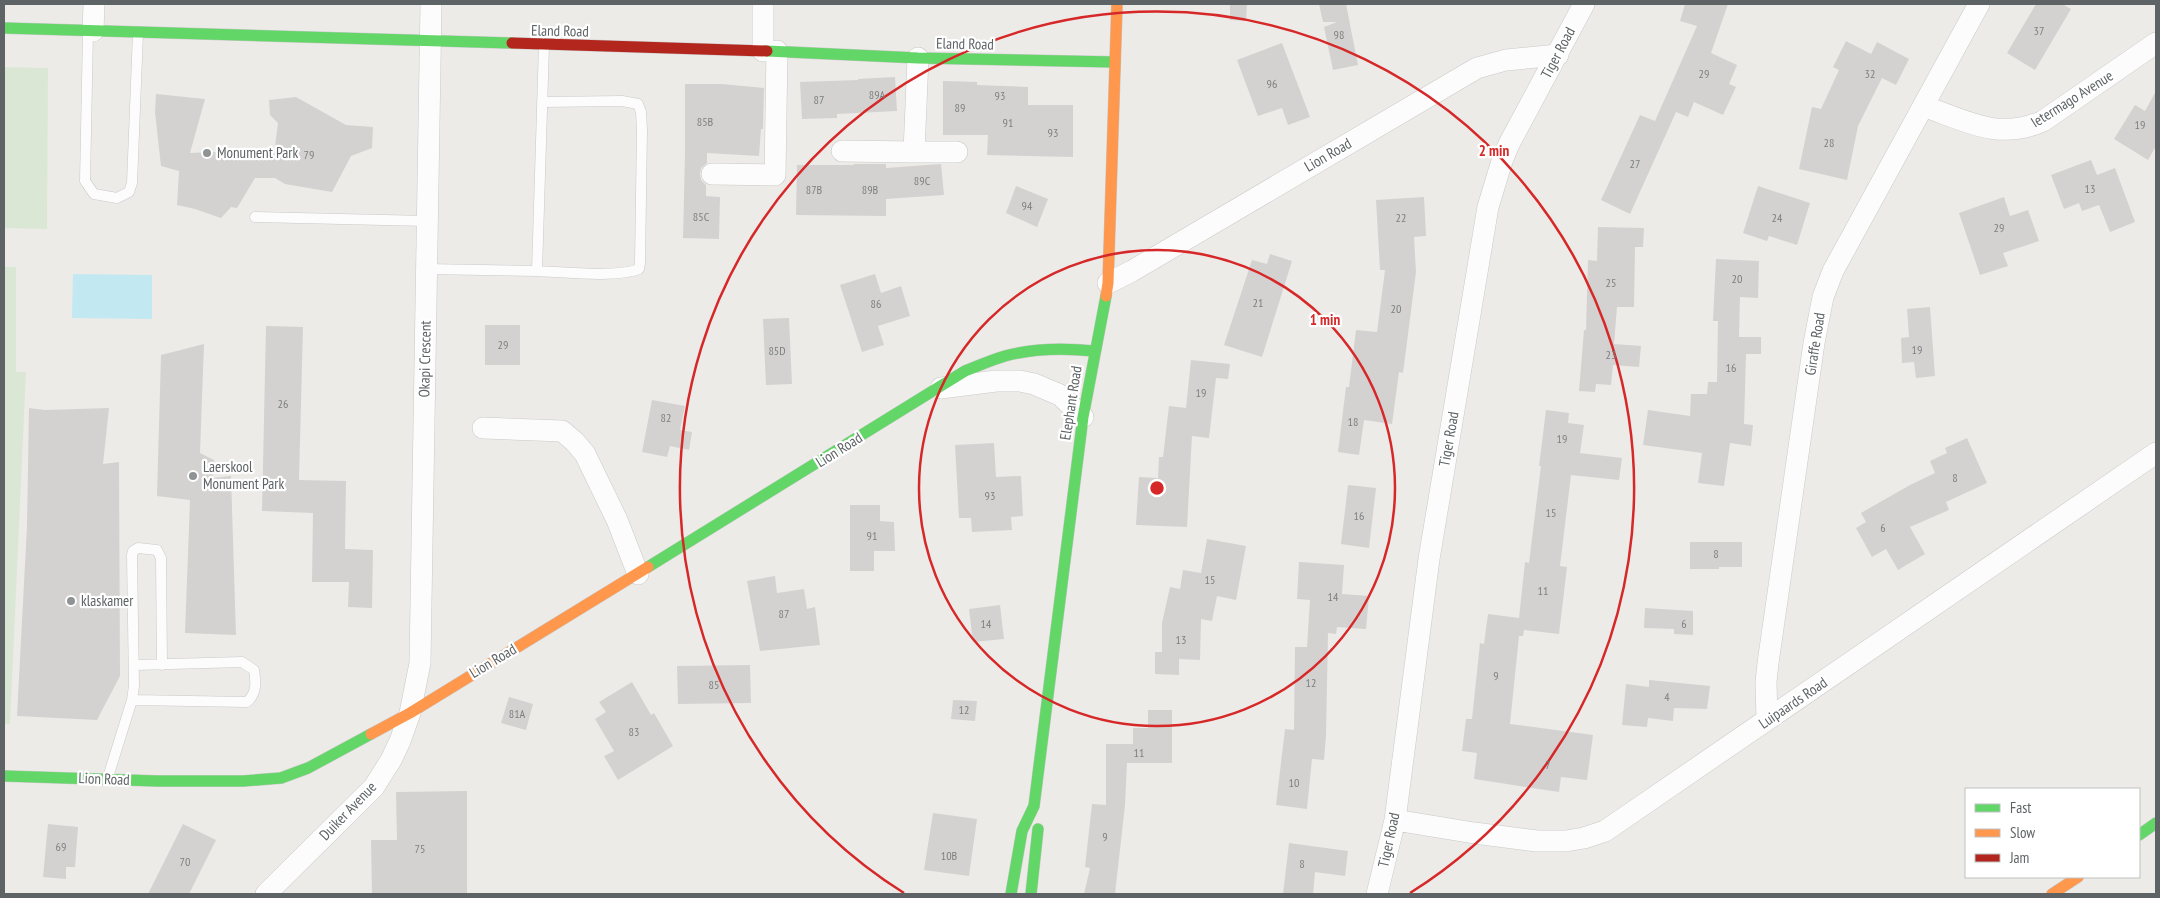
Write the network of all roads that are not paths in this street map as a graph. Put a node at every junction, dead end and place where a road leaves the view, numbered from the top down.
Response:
1 (94, 4) edge
2 (431, 4) edge
3 (763, 4) edge
4 (1117, 4) edge
5 (1584, 4) edge
6 (1979, 4) edge
7 (4, 28) edge
8 (90, 31) junction
9 (138, 32) junction
10 (430, 42) junction
11 (2156, 44) edge
12 (544, 45) junction
13 (770, 51) junction
14 (1558, 54) junction
15 (918, 58) junction
16 (1115, 62) junction
17 (542, 102) junction
18 (1923, 106) junction
19 (842, 151) dead end
20 (914, 152) junction
21 (957, 152) dead end
22 (712, 174) dead end
23 (255, 217) dead end
24 (427, 220) junction
25 (426, 269) junction
26 (537, 271) junction
27 (1108, 283) junction
28 (1094, 351) junction
29 (937, 389) junction
30 (1083, 417) junction
31 (483, 428) dead end
32 (2156, 453) edge
33 (638, 574) junction
34 (135, 665) junction
35 (162, 665) junction
36 (132, 700) junction
37 (410, 713) junction
38 (1767, 720) junction
39 (4, 776) edge
40 (107, 779) junction
41 (1034, 806) junction
42 (1395, 820) junction
43 (2156, 823) edge
44 (2140, 834) edge
45 (1014, 873) junction
46 (1034, 876) junction
47 (2076, 878) edge
48 (266, 894) edge
49 (1011, 894) edge
50 (1031, 894) edge
51 (1377, 894) edge
52 (2052, 894) edge

1 - 8 street
2 - 10 street, Okapi Crescent
3 - 13 street
4 - 16 main road, Elephant Road
5 - 14 street, Tiger Road
6 - 18 street, Giraffe Road
7 - 8 main road, Eland Road
8 - 9 main road, Eland Road
8 - 9 lane
9 - 10 main road, Eland Road
10 - 12 main road, Eland Road
10 - 24 street, Okapi Crescent
11 - 18 street, Ietermago Avenue
12 - 13 main road, Eland Road
12 - 17 lane
13 - 15 main road, Eland Road
13 - 22 street
14 - 27 street, Lion Road
14 - 42 street, Tiger Road
15 - 16 main road, Eland Road
15 - 20 street
16 - 27 main road, Elephant Road
17 - 26 lane
17 - 26 lane
18 - 38 street, Giraffe Road
19 - 20 street
20 - 21 street
23 - 24 lane
24 - 25 street, Okapi Crescent
25 - 26 lane
25 - 37 street, Okapi Crescent
27 - 28 main road, Elephant Road
28 - 29 main road, Lion Road
28 - 30 main road, Elephant Road
29 - 30 street, Lion Road
29 - 33 main road, Lion Road
30 - 41 main road, Elephant Road
31 - 33 street
32 - 38 street, Luipaards Road
33 - 37 main road, Lion Road
34 - 35 lane
34 - 35 lane
34 - 36 lane
35 - 36 lane
36 - 40 lane
37 - 40 main road, Lion Road
37 - 48 street, Duiker Avenue
38 - 42 street, Luipaards Road
39 - 40 main road, Lion Road
41 - 45 main road, Elephant Road
41 - 46 main road, Elephant Road
42 - 51 street, Tiger Road
43 - 44 main road
45 - 46 main road
45 - 49 main road, Elephant Road
46 - 50 main road, Elephant Road
47 - 52 main road

